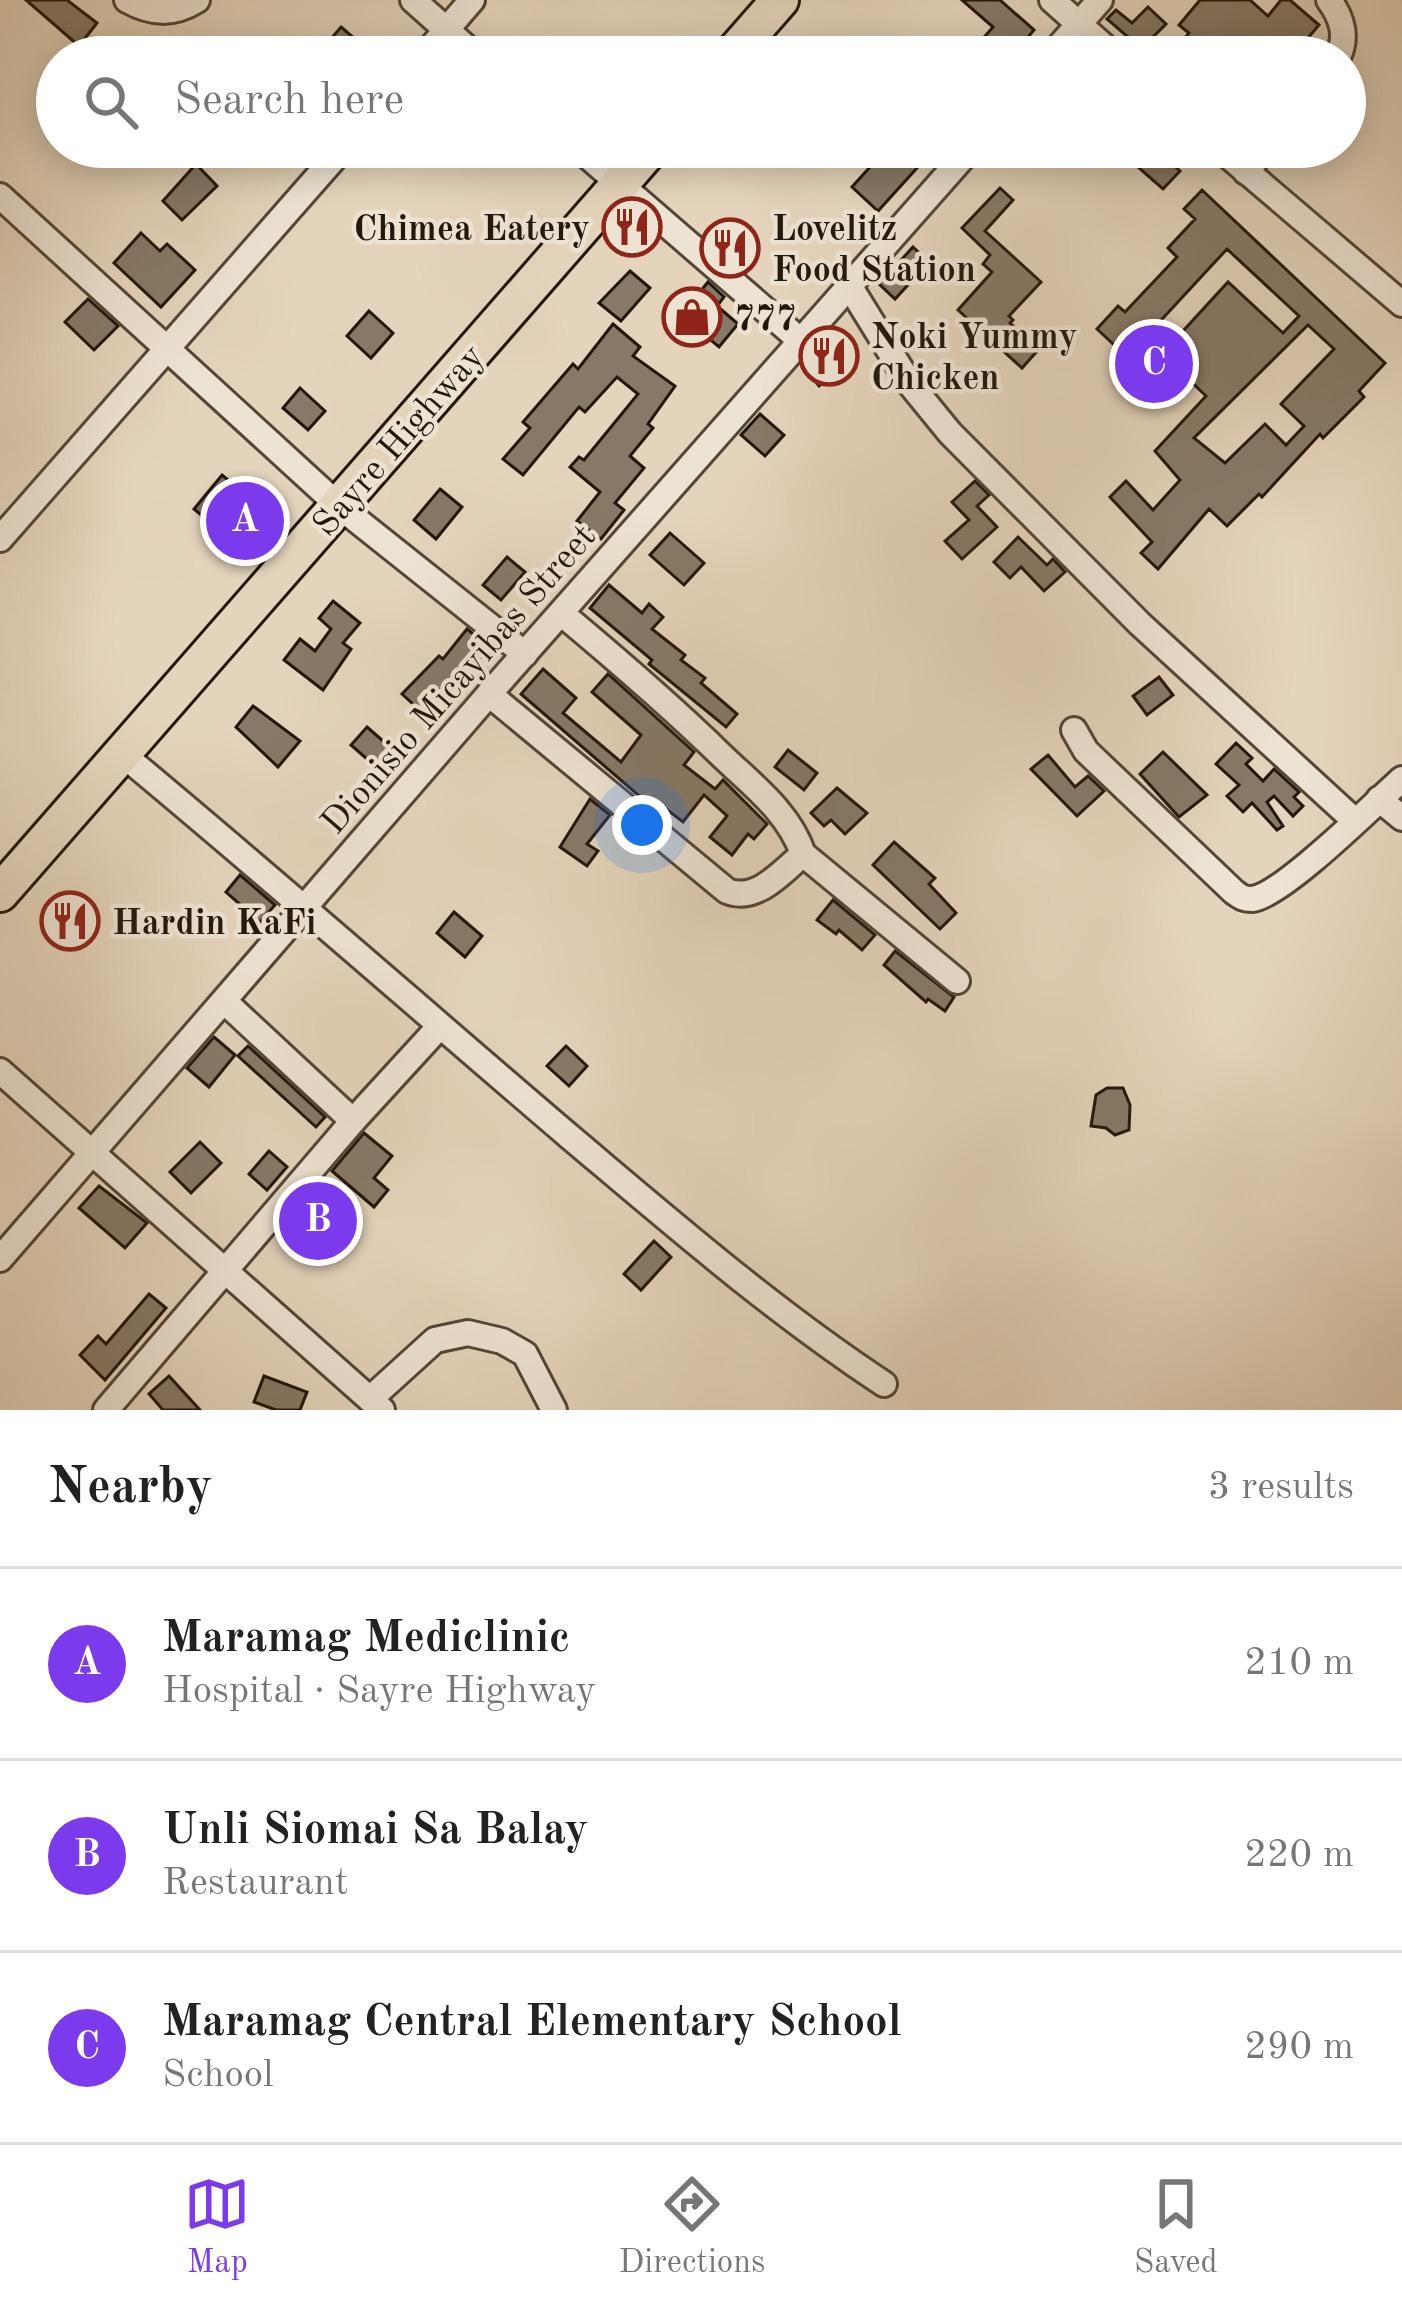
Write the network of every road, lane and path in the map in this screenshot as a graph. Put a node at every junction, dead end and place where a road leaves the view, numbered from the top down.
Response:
1 (128, 0) edge
2 (197, 0) edge
3 (413, 0) edge
4 (472, 0) edge
5 (780, 0) edge
6 (1052, 0) edge
7 (1100, 0) edge
8 (1329, 0) edge
9 (1079, 24) junction
10 (447, 30) junction
11 (442, 36) edge
12 (454, 36) edge
13 (748, 36) edge
14 (1068, 36) edge
15 (1092, 36) edge
16 (1344, 36) edge
17 (325, 168) edge
18 (601, 168) edge
19 (633, 168) edge
20 (954, 168) edge
21 (1242, 168) edge
22 (1249, 168) edge
23 (1246, 172) junction
24 (619, 184) junction
25 (0, 196) edge
26 (850, 287) junction
27 (1402, 304) edge
28 (801, 341) junction
29 (165, 349) junction
30 (339, 506) junction
31 (0, 539) edge
32 (561, 613) junction
33 (525, 654) junction
34 (489, 694) junction
35 (1074, 730) dead end
36 (122, 753) junction
37 (1402, 779) edge
38 (1379, 799) junction
39 (1402, 818) edge
40 (1355, 821) junction
41 (803, 854) junction
42 (0, 893) edge
43 (305, 905) junction
44 (957, 981) dead end
45 (224, 1001) junction
46 (440, 1026) junction
47 (0, 1071) edge
48 (353, 1121) junction
49 (94, 1152) junction
50 (0, 1259) edge
51 (225, 1270) junction
52 (884, 1384) dead end
53 (376, 1405) edge
54 (106, 1410) edge
55 (554, 1410) edge

1 - 2 street
3 - 10 street
4 - 10 street
5 - 13 highway
6 - 9 street
7 - 9 street
8 - 16 street
9 - 14 street
9 - 15 street
10 - 11 street
10 - 12 street
17 - 29 street
18 - 24 street
19 - 24 highway, Sayre Highway
20 - 26 street, Dionisio Micayibas Street
21 - 23 street
22 - 23 street
23 - 27 street
24 - 28 street
24 - 30 highway, Sayre Highway
25 - 29 street
26 - 28 street, Dionisio Micayibas Street
26 - 40 street
28 - 32 street, Dionisio Micayibas Street
29 - 30 street
29 - 31 street
30 - 33 street
30 - 36 highway, Sayre Highway
32 - 33 street, Dionisio Micayibas Street
32 - 41 street
33 - 34 street, Dionisio Micayibas Street
34 - 41 street
34 - 43 street, Dionisio Micayibas Street
35 - 40 street
36 - 42 highway, Sayre Highway
36 - 43 street
37 - 38 street
38 - 39 street
38 - 40 street
41 - 44 street
43 - 45 street, Dionisio Micayibas Street
43 - 46 street
45 - 48 street
45 - 49 street, Dionisio Micayibas Street
46 - 48 street
46 - 52 street
47 - 49 street
48 - 51 street
49 - 50 street, Dionisio Micayibas Street
49 - 51 street
51 - 53 street
51 - 54 street
53 - 55 street

